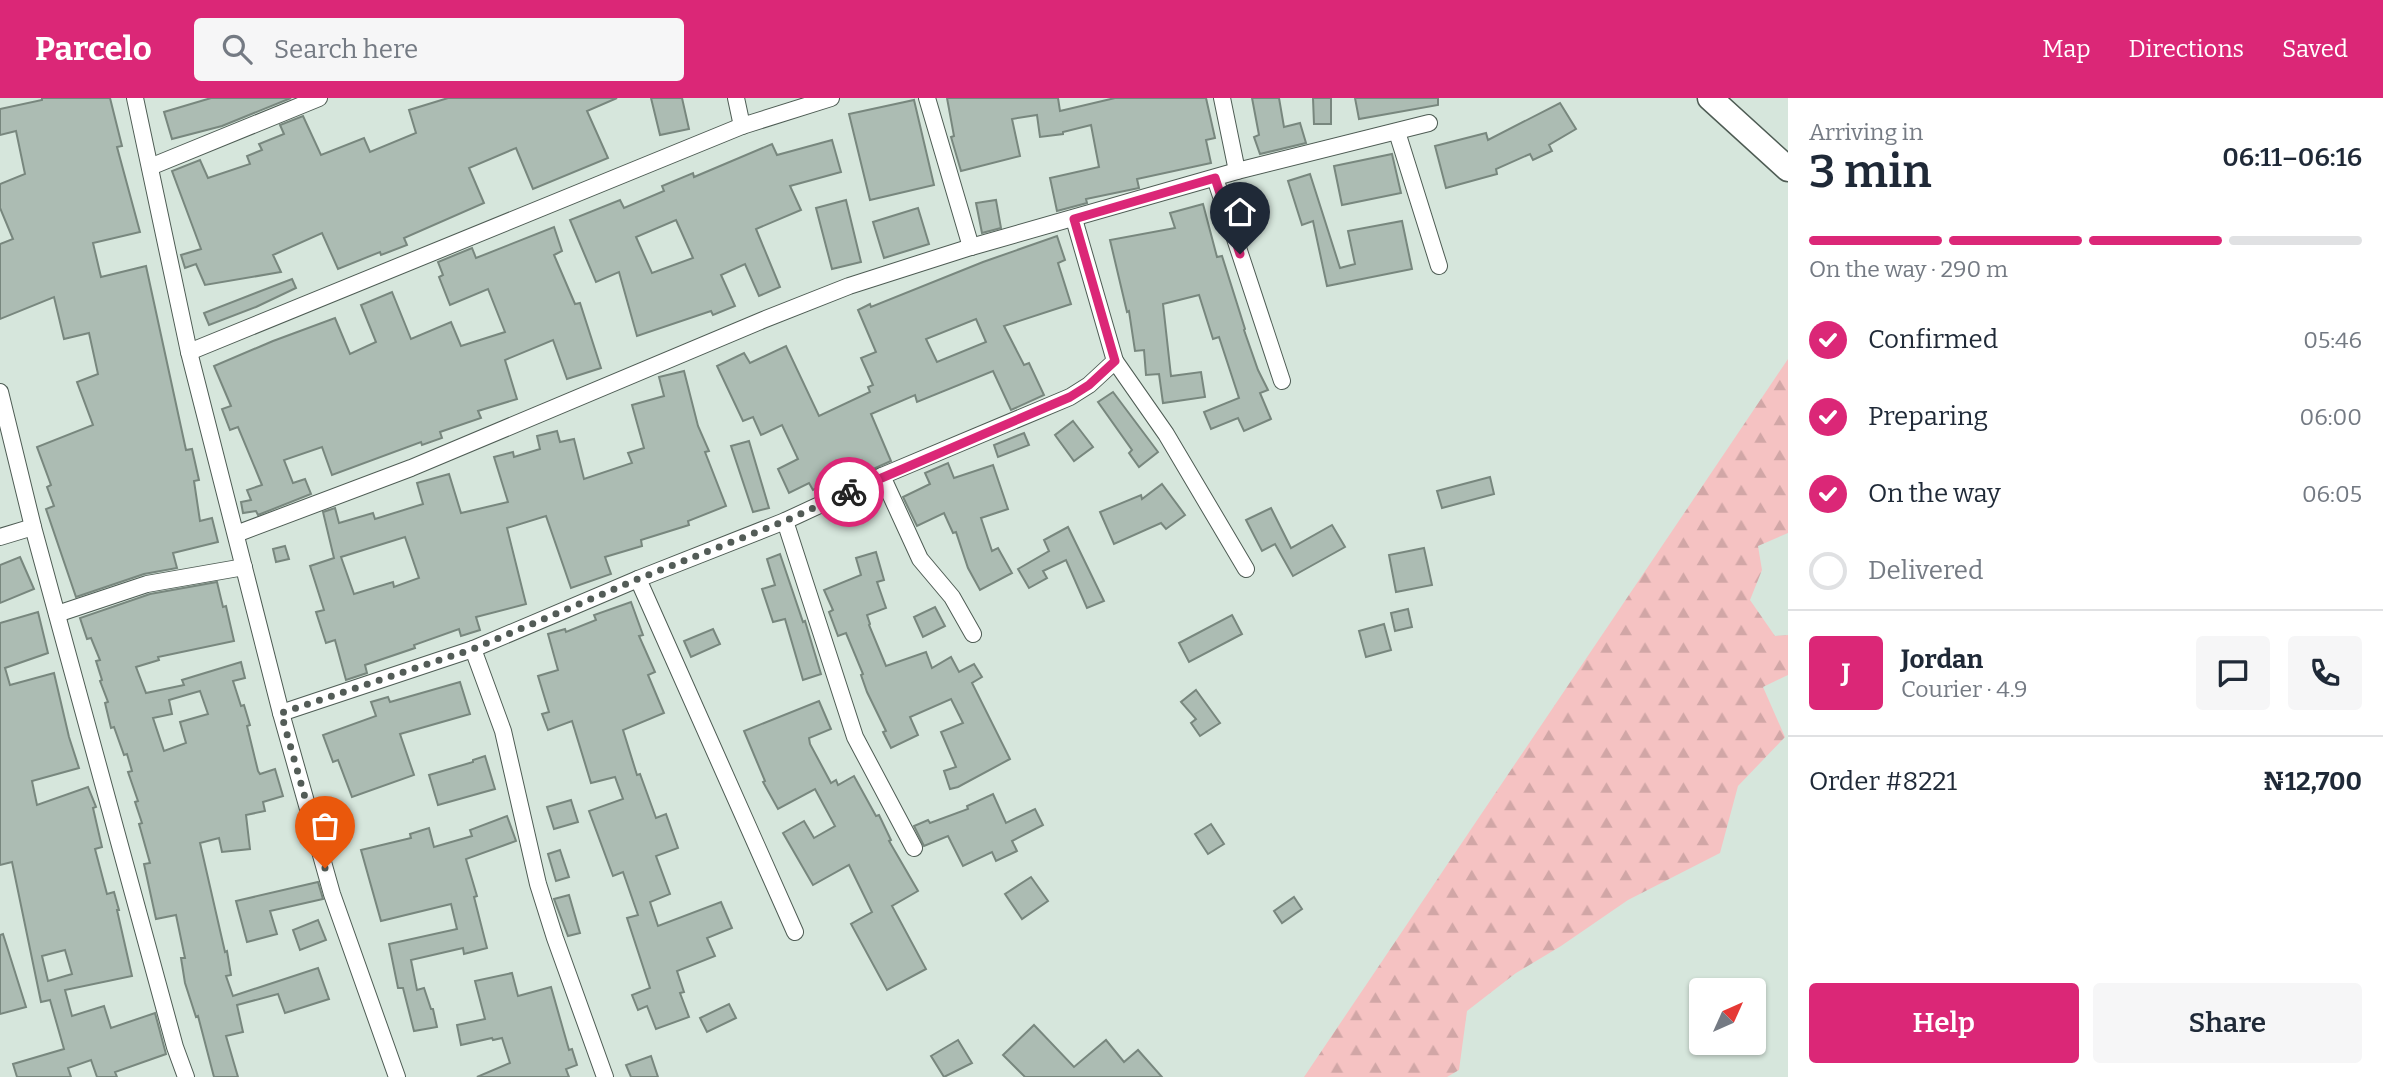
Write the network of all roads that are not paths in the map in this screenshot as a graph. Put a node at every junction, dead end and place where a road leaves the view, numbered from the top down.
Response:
1 (135, 98) edge
2 (319, 98) edge
3 (736, 98) edge
4 (831, 98) edge
5 (927, 98) edge
6 (1222, 98) edge
7 (1710, 98) edge
8 (1726, 98) edge
9 (1429, 124) dead end
10 (742, 126) junction
11 (1397, 132) junction
12 (1788, 153) edge
13 (150, 167) junction
14 (1788, 169) edge
15 (1237, 171) junction
16 (1215, 178) junction
17 (1074, 219) junction
18 (971, 247) junction
19 (1439, 266) dead end
20 (189, 352) junction
21 (1115, 361) junction
22 (1282, 381) dead end
23 (0, 393) edge
24 (882, 476) junction
25 (785, 521) junction
26 (33, 527) junction
27 (236, 534) junction
28 (0, 537) edge
29 (244, 567) junction
30 (1246, 569) dead end
31 (638, 579) junction
32 (57, 614) junction
33 (974, 634) dead end
34 (473, 649) junction
35 (281, 713) junction
36 (915, 848) dead end
37 (795, 932) dead end
38 (186, 1077) edge
39 (397, 1077) edge
40 (605, 1077) edge

1 - 13 street
2 - 13 street
3 - 10 street
4 - 10 street
5 - 18 street
6 - 15 street
7 - 14 main road
8 - 12 main road
9 - 11 street
10 - 20 street
11 - 15 street
11 - 19 street
13 - 20 street
15 - 16 street
16 - 17 street
16 - 22 street
17 - 18 street
17 - 21 street
18 - 27 street
20 - 27 street
21 - 24 street
21 - 30 street
23 - 26 street
24 - 25 street
24 - 33 street
25 - 31 street
25 - 36 street
26 - 28 street
26 - 32 street
27 - 29 street
29 - 32 street
29 - 35 street
31 - 34 street
31 - 37 street
32 - 38 street
34 - 35 street
34 - 40 street
35 - 39 street

